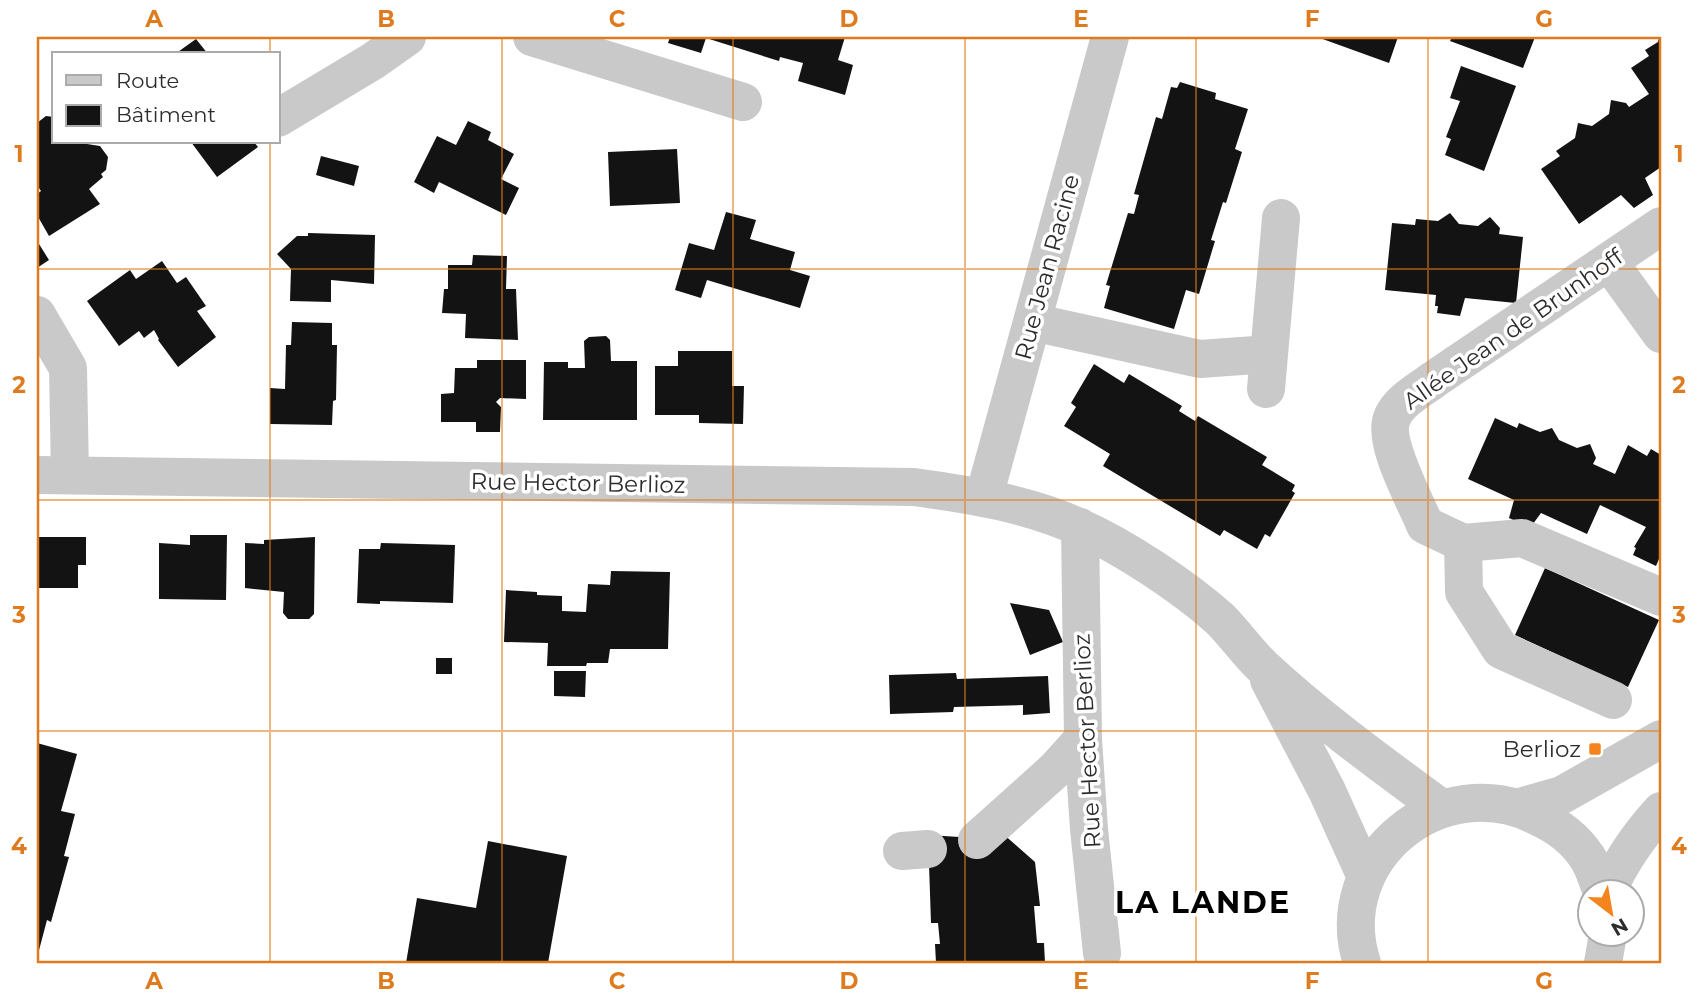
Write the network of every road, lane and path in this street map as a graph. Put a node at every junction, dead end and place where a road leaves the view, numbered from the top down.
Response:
1 (407, 37) edge
2 (532, 37) edge
3 (1110, 37) edge
4 (743, 102) dead end
5 (280, 117) edge
6 (1281, 218) dead end
7 (1661, 226) edge
8 (1609, 262) junction
9 (37, 315) edge
10 (1032, 322) junction
11 (1661, 334) edge
12 (53, 475) edge
13 (984, 497) junction
14 (1080, 527) junction
15 (1463, 542) junction
16 (1661, 597) edge
17 (1262, 666) junction
18 (1613, 700) dead end
19 (1661, 738) edge
20 (1083, 739) junction
21 (1520, 807) junction
22 (1441, 808) junction
23 (1661, 811) edge
24 (977, 839) dead end
25 (1366, 877) junction
26 (1596, 878) edge
27 (1613, 878) edge
28 (1102, 953) dead end
29 (1354, 958) edge

1 - 5 street
2 - 4 street
3 - 10 street, Rue Jean Racine
6 - 10 street
7 - 8 street, Allée Jean de Brunhoff
8 - 11 street
8 - 15 street, Allée Jean de Brunhoff
9 - 12 street, Rue Hector Berlioz
10 - 13 street, Rue Jean Racine
12 - 13 street, Rue Hector Berlioz
13 - 14 street, Rue Hector Berlioz
14 - 17 street, Rue Hector Berlioz
14 - 20 street, Rue Hector Berlioz
15 - 16 street
15 - 18 street
17 - 22 street, Rue Hector Berlioz
17 - 25 street, Rue Hector Berlioz
19 - 21 street
20 - 24 street
20 - 28 street, Rue Hector Berlioz
21 - 22 street
21 - 26 street
22 - 25 street
23 - 27 street
25 - 29 street

